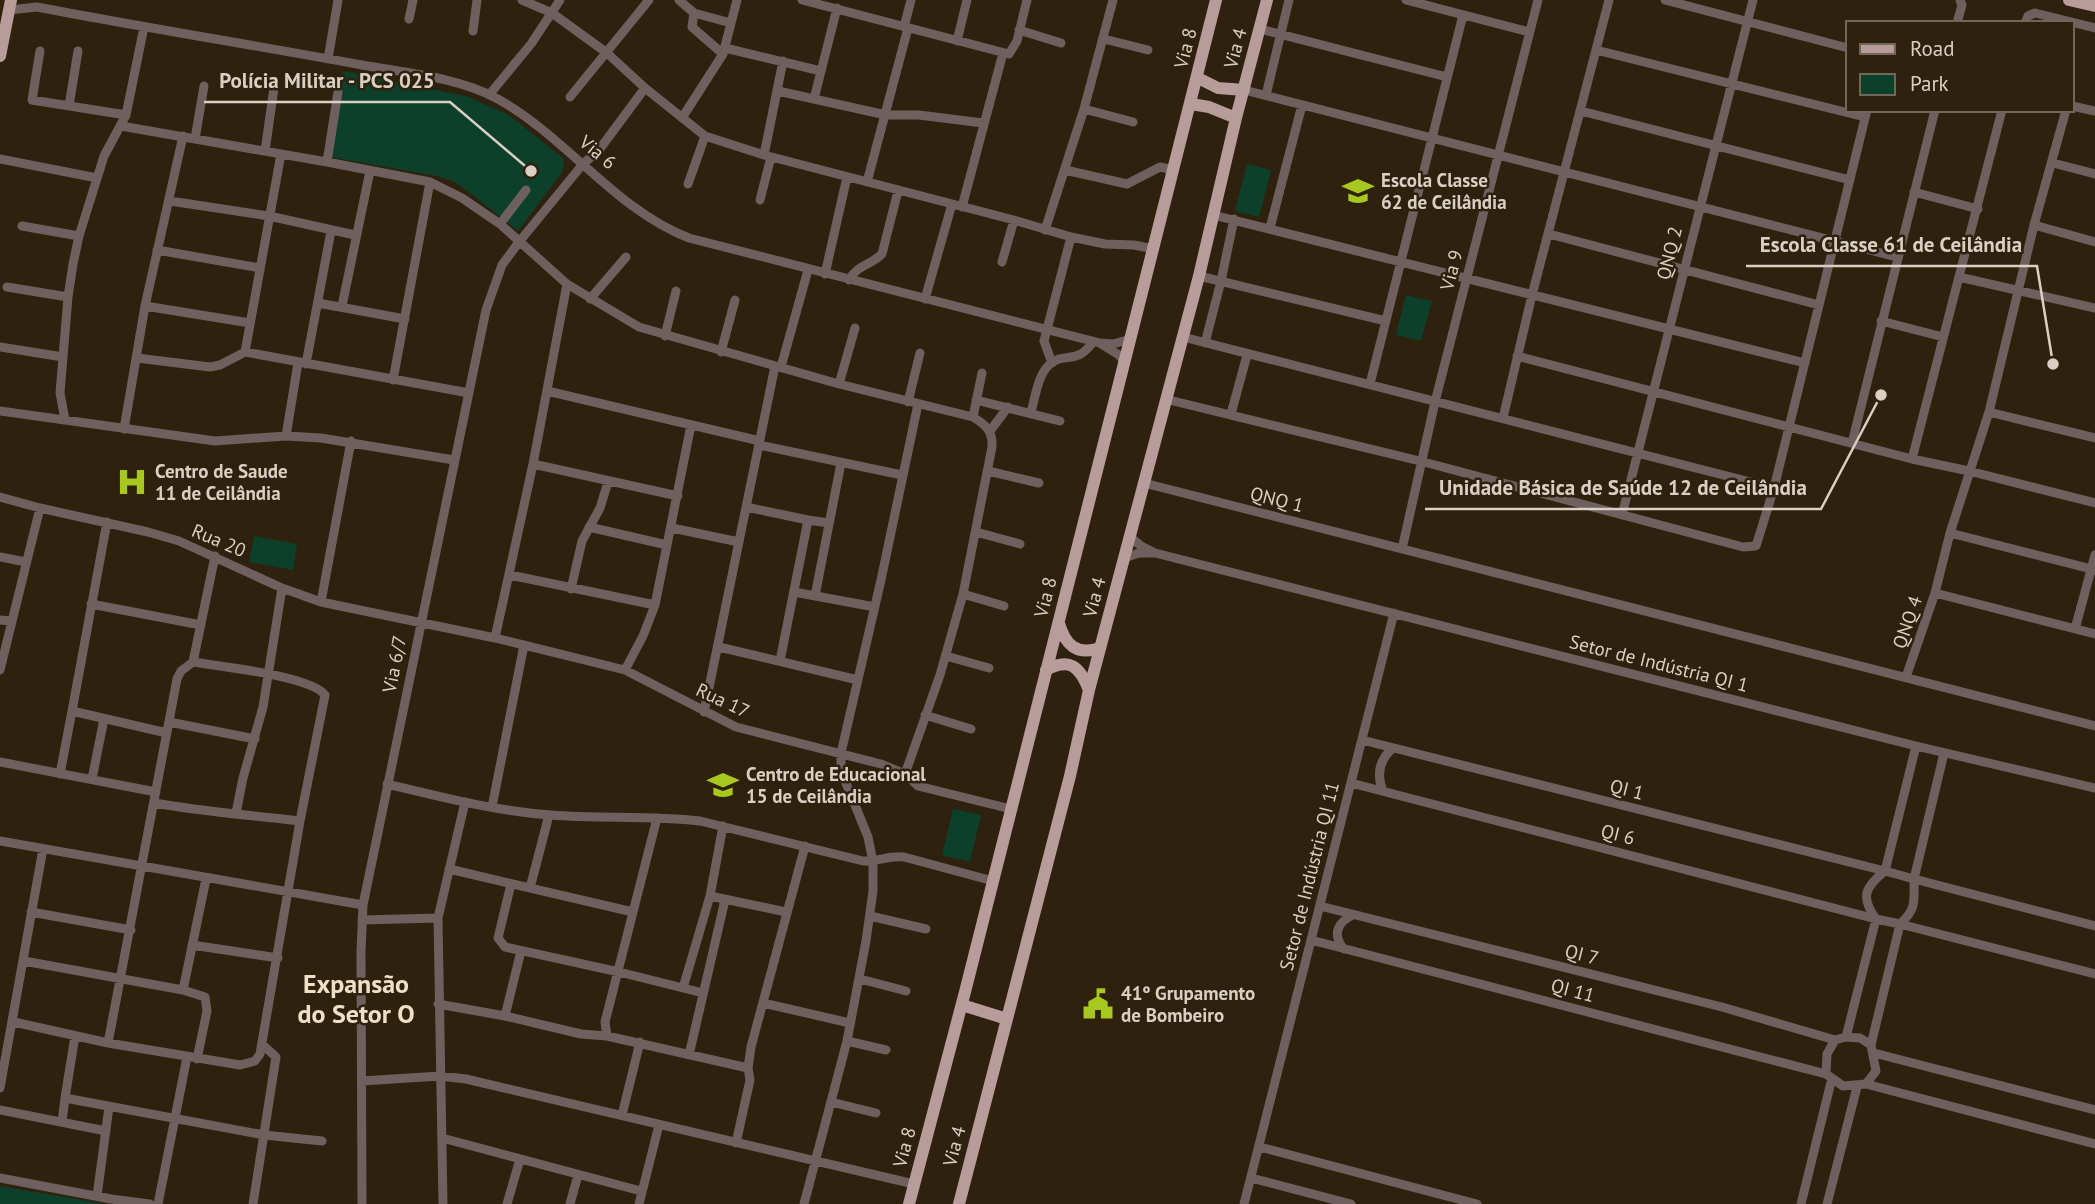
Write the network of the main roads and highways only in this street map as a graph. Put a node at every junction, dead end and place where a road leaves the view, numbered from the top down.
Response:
1 (1216, 0) edge
2 (1267, 0) edge
3 (2069, 0) edge
4 (10, 5) edge
5 (2095, 6) edge
6 (0, 57) edge
7 (1198, 78) junction
8 (1244, 90) junction
9 (1191, 104) junction
10 (1236, 118) junction
11 (1059, 623) junction
12 (1100, 648) junction
13 (1046, 670) junction
14 (1089, 690) junction
15 (962, 1005) junction
16 (1007, 1019) junction
17 (909, 1204) edge
18 (959, 1204) edge

1 - 7 main road, Via 8
2 - 8 main road, Via 4
3 - 5 main road
4 - 6 main road, Via 6
7 - 8 main road
7 - 9 main road, Via 8
8 - 10 main road, Via 4
9 - 10 main road
9 - 11 main road, Via 8
10 - 12 main road, Via 4
11 - 12 main road
11 - 13 main road, Via 8
12 - 14 main road, Via 4
13 - 14 main road
13 - 15 main road, Via 8
14 - 16 main road, Via 4
15 - 16 main road
15 - 17 main road, Via 8
16 - 18 main road, Via 4

